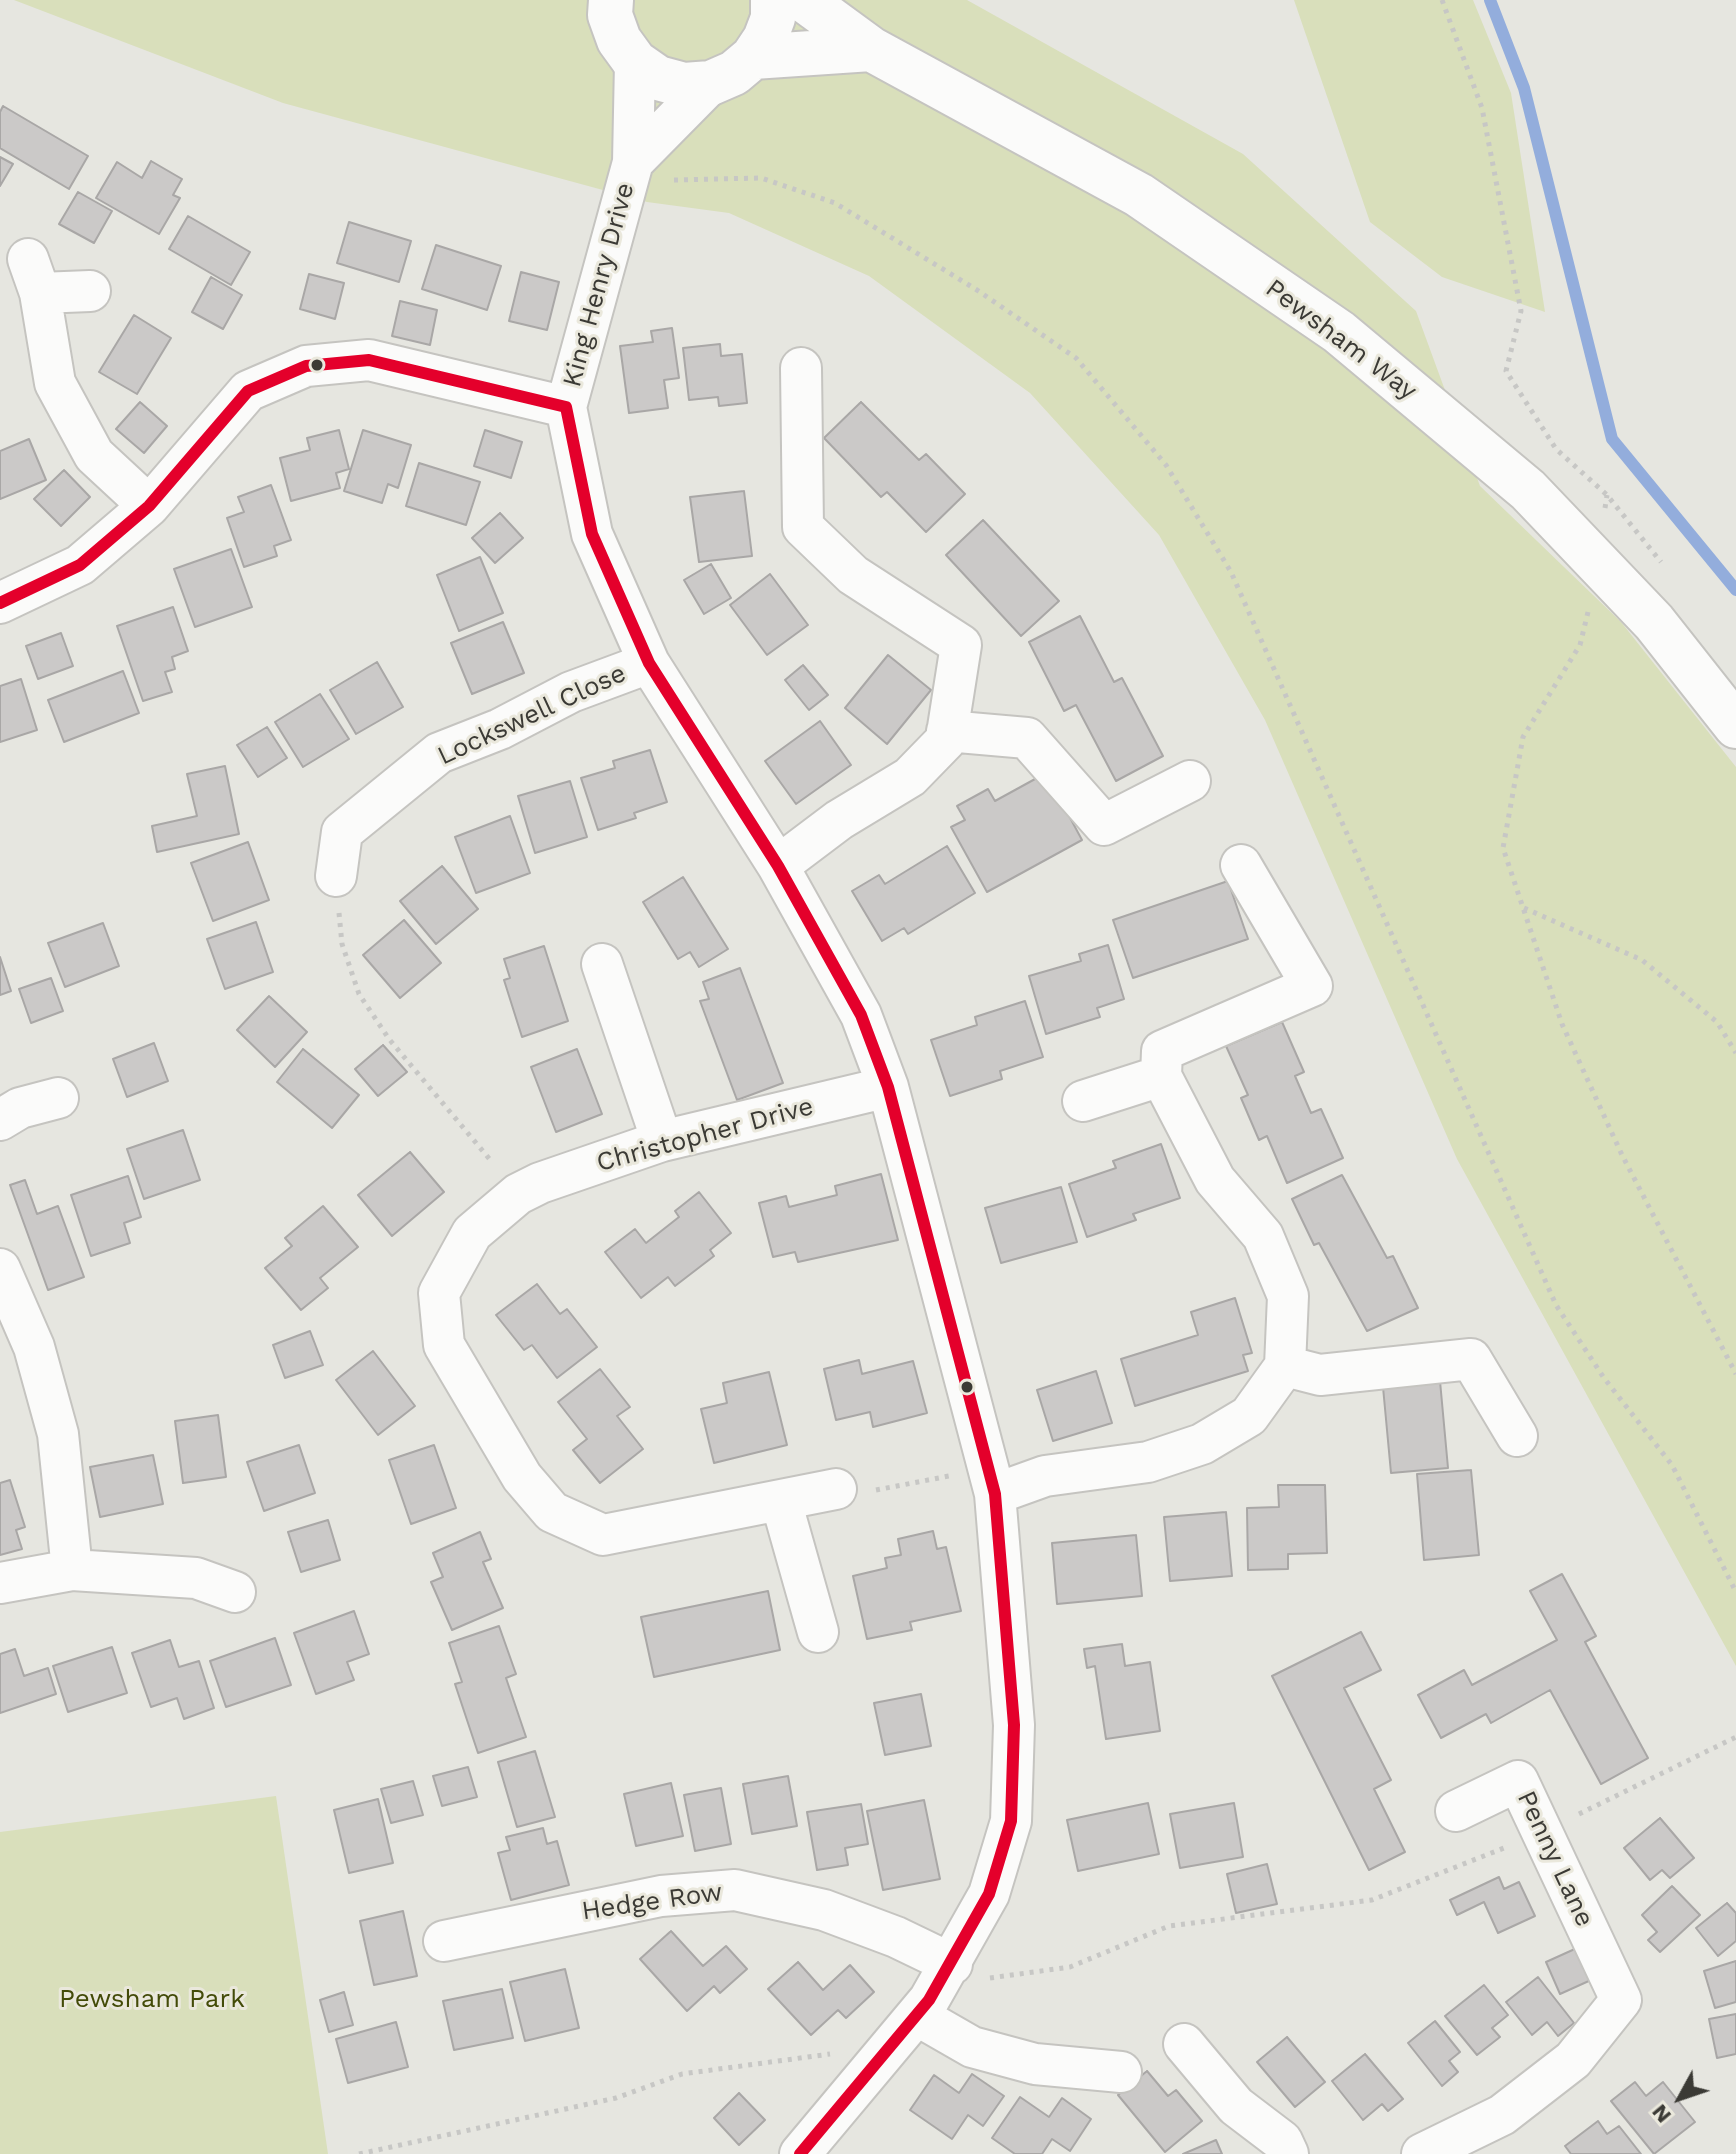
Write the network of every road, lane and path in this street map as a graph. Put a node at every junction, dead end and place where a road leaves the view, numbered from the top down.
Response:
1 (773, 0) edge
2 (804, 0) edge
3 (1442, 0) edge
4 (603, 5) edge
5 (871, 49) junction
6 (753, 57) junction
7 (635, 62) junction
8 (711, 83) junction
9 (630, 172) junction
10 (90, 291) dead end
11 (801, 368) dead end
12 (566, 407) junction
13 (1607, 495) junction
14 (149, 506) junction
15 (1600, 564) junction
16 (1665, 568) dead end
17 (0, 603) edge
18 (649, 663) junction
19 (1736, 726) edge
20 (947, 731) junction
21 (1190, 781) dead end
22 (1241, 865) dead end
23 (778, 866) junction
24 (336, 876) joint
25 (1523, 907) junction
26 (602, 964) dead end
27 (1736, 1053) edge
28 (1162, 1064) junction
29 (888, 1087) junction
30 (58, 1098) dead end
31 (1083, 1101) dead end
32 (12, 1102) edge
33 (662, 1141) junction
34 (518, 1194) junction
35 (0, 1269) edge
36 (1285, 1366) junction
37 (1736, 1374) edge
38 (1517, 1436) dead end
39 (992, 1481) junction
40 (836, 1489) joint
41 (781, 1501) junction
42 (72, 1570) junction
43 (0, 1583) edge
44 (235, 1592) dead end
45 (1736, 1592) edge
46 (818, 1632) dead end
47 (1736, 1737) edge
48 (1456, 1811) dead end
49 (1542, 1833) junction
50 (444, 1941) dead end
51 (952, 1964) junction
52 (913, 2020) junction
53 (1184, 2044) dead end
54 (1121, 2072) dead end
55 (359, 2154) edge
56 (800, 2154) edge
57 (1288, 2154) edge
58 (1422, 2154) edge

1 - 6 main road
2 - 5 main road, Pewsham Way
3 - 13 path
4 - 7 main road
5 - 6 main road
5 - 15 main road, Pewsham Way
6 - 8 main road
7 - 8 main road
7 - 9 street, King Henry Drive
8 - 9 street, King Henry Drive
9 - 12 street, King Henry Drive
9 - 45 path
10 - 14 street
11 - 20 street
12 - 14 street
12 - 18 street, King Henry Drive
13 - 15 path
13 - 16 path
14 - 17 street
15 - 19 main road, Pewsham Way
15 - 25 path
18 - 23 street, King Henry Drive
18 - 24 street, Lockswell Close
20 - 21 street
20 - 23 street
22 - 28 street
23 - 29 street, King Henry Drive
24 - 34 path
25 - 27 path
25 - 37 path
26 - 33 street
28 - 31 street
28 - 36 street
29 - 33 street, Christopher Drive
29 - 39 street, King Henry Drive
30 - 32 street
33 - 34 street, Christopher Drive
34 - 41 street, Christopher Drive
35 - 42 street
36 - 38 street
36 - 39 street
39 - 40 path
39 - 51 street, King Henry Drive
40 - 41 street, Christopher Drive
41 - 46 street
42 - 43 street
42 - 44 street
47 - 49 path
48 - 49 street, Penny Lane
49 - 52 path
49 - 58 street, Penny Lane
50 - 51 street, Hedge Row
51 - 52 street, King Henry Drive
52 - 54 street
52 - 55 path
52 - 56 street, King Henry Drive
53 - 57 street

